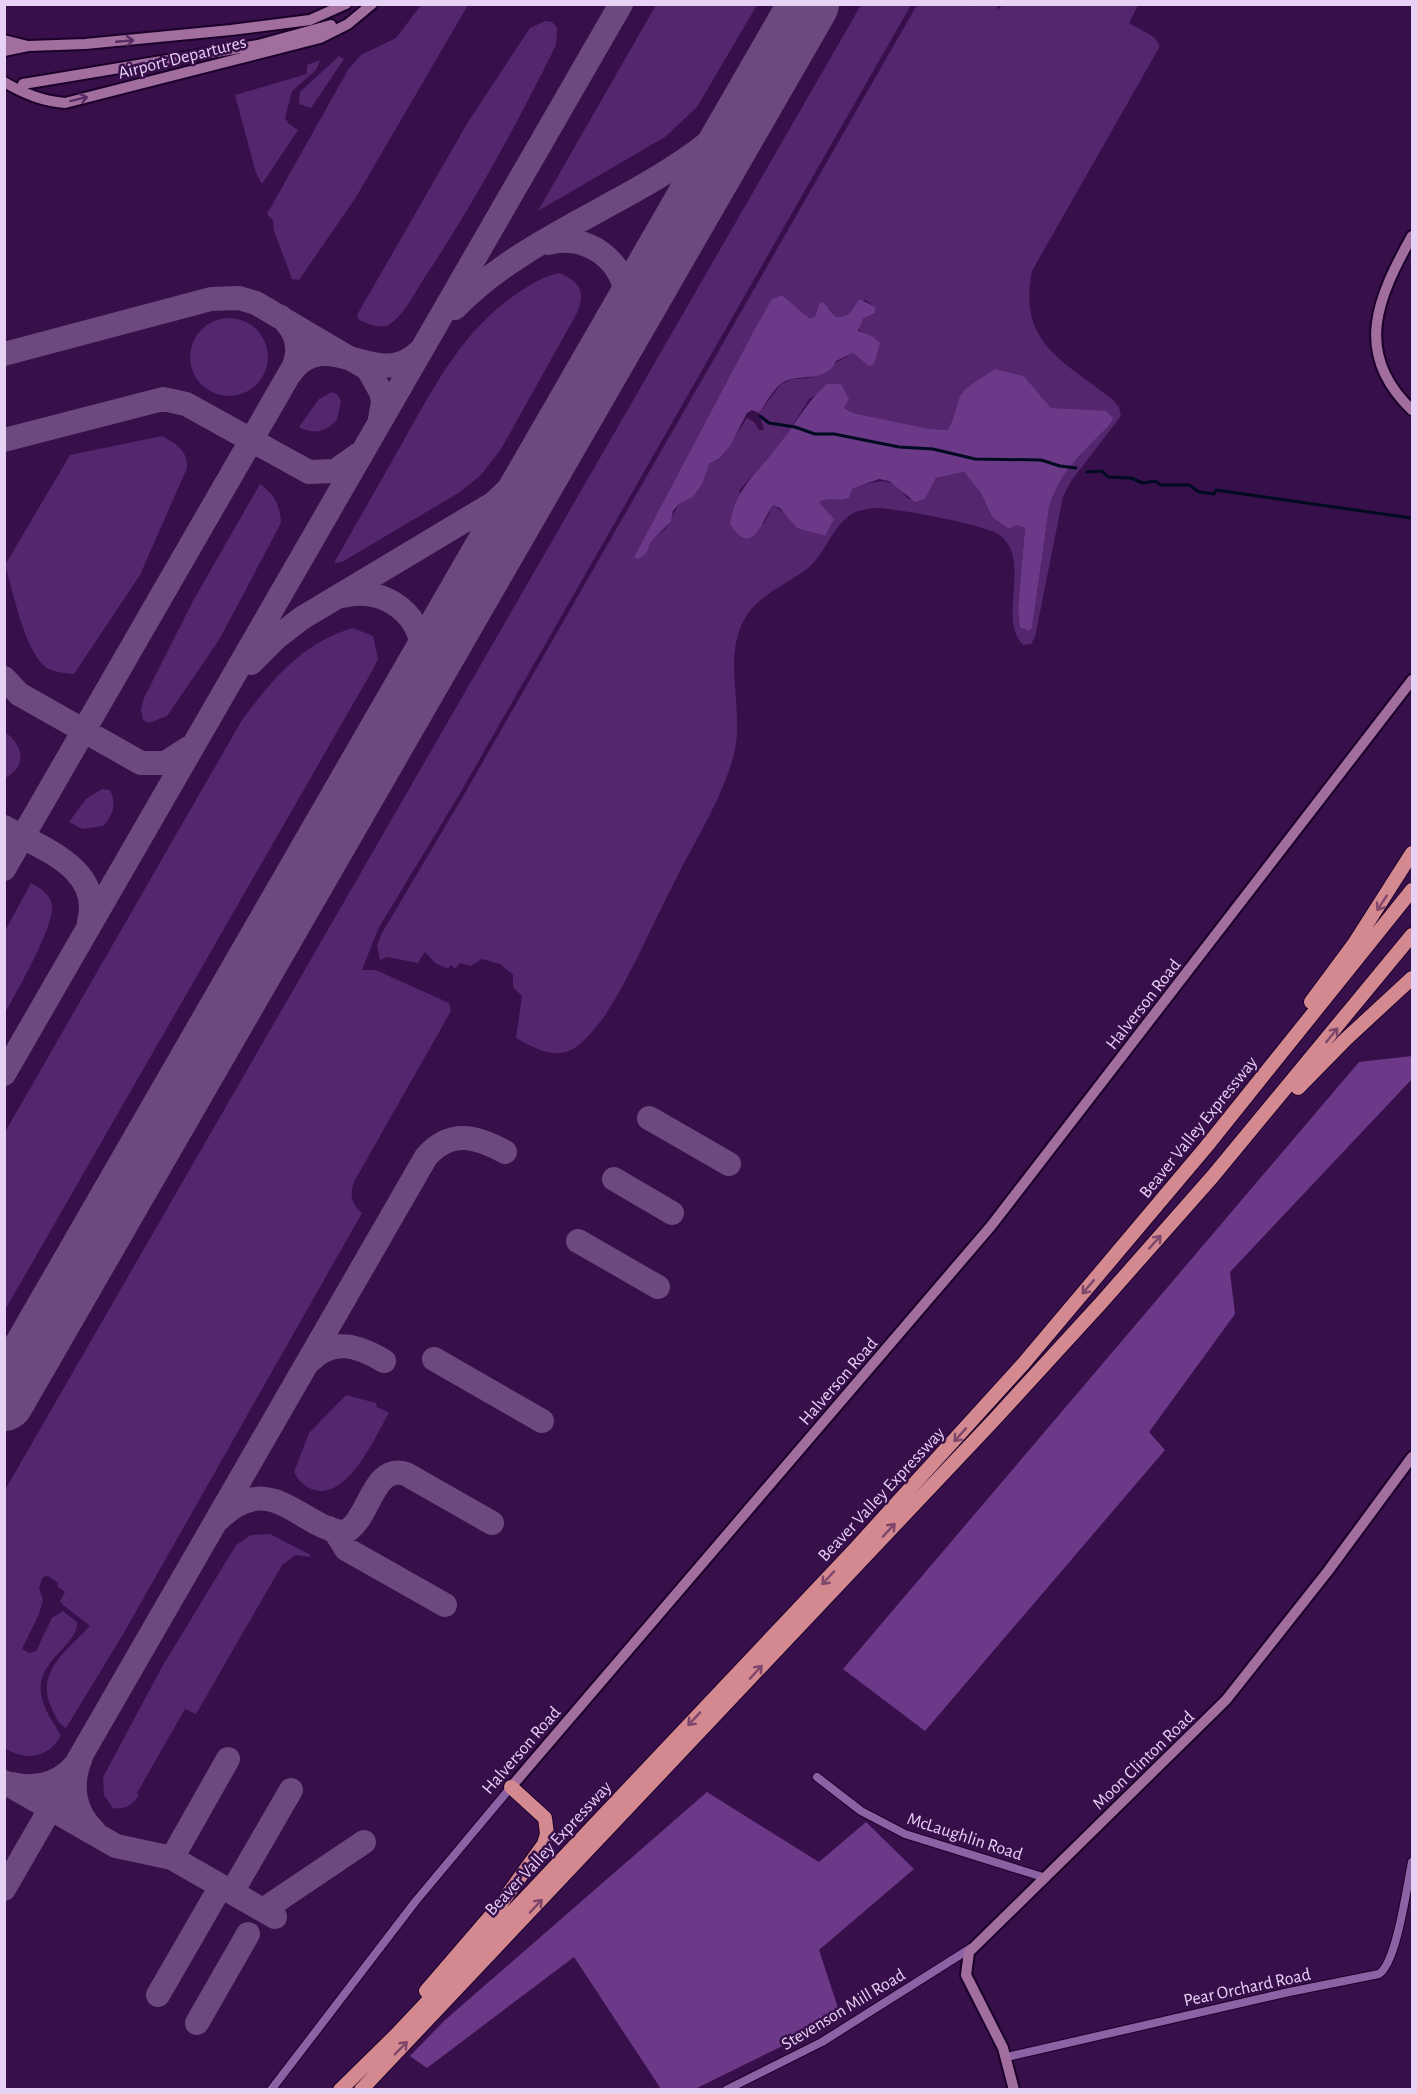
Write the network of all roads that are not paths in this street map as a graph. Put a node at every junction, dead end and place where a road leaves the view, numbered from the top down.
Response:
1 (346, 4) edge
2 (368, 8) edge
3 (4, 40) edge
4 (28, 46) junction
5 (4, 51) edge
6 (4, 82) edge
7 (23, 84) dead end
8 (1413, 236) edge
9 (1413, 410) edge
10 (1413, 680) edge
11 (1413, 853) edge
12 (1413, 890) edge
13 (1413, 935) edge
14 (1413, 978) edge
15 (1213, 1176) junction
16 (1174, 1185) junction
17 (1413, 1457) edge
18 (817, 1777) dead end
19 (511, 1787) junction
20 (1413, 1862) edge
21 (1046, 1878) junction
22 (972, 1947) junction
23 (1007, 2057) junction
24 (350, 2086) edge
25 (271, 2090) edge
26 (726, 2090) edge
27 (1014, 2090) edge

4 -> 1 street
6 -> 2 street, Airport Departures
2 - 7 street
3 - 4 street
4 - 5 street
8 - 9 street
10 - 19 street, Halverson Road
11 -> 16 highway
12 - 16 highway, Beaver Valley Expressway
15 -> 13 highway, Beaver Valley Expressway
14 - 15 highway
24 -> 15 highway, Beaver Valley Expressway
16 -> 24 highway, Beaver Valley Expressway
17 - 21 street, Moon Clinton Road
18 - 21 street, McLaughlin Road
19 - 24 highway
19 - 25 street, Halverson Road
20 - 23 street, Pear Orchard Road
21 - 22 street, Moon Clinton Road
22 - 23 street
22 - 26 street, Stevenson Mill Road
23 - 27 street

